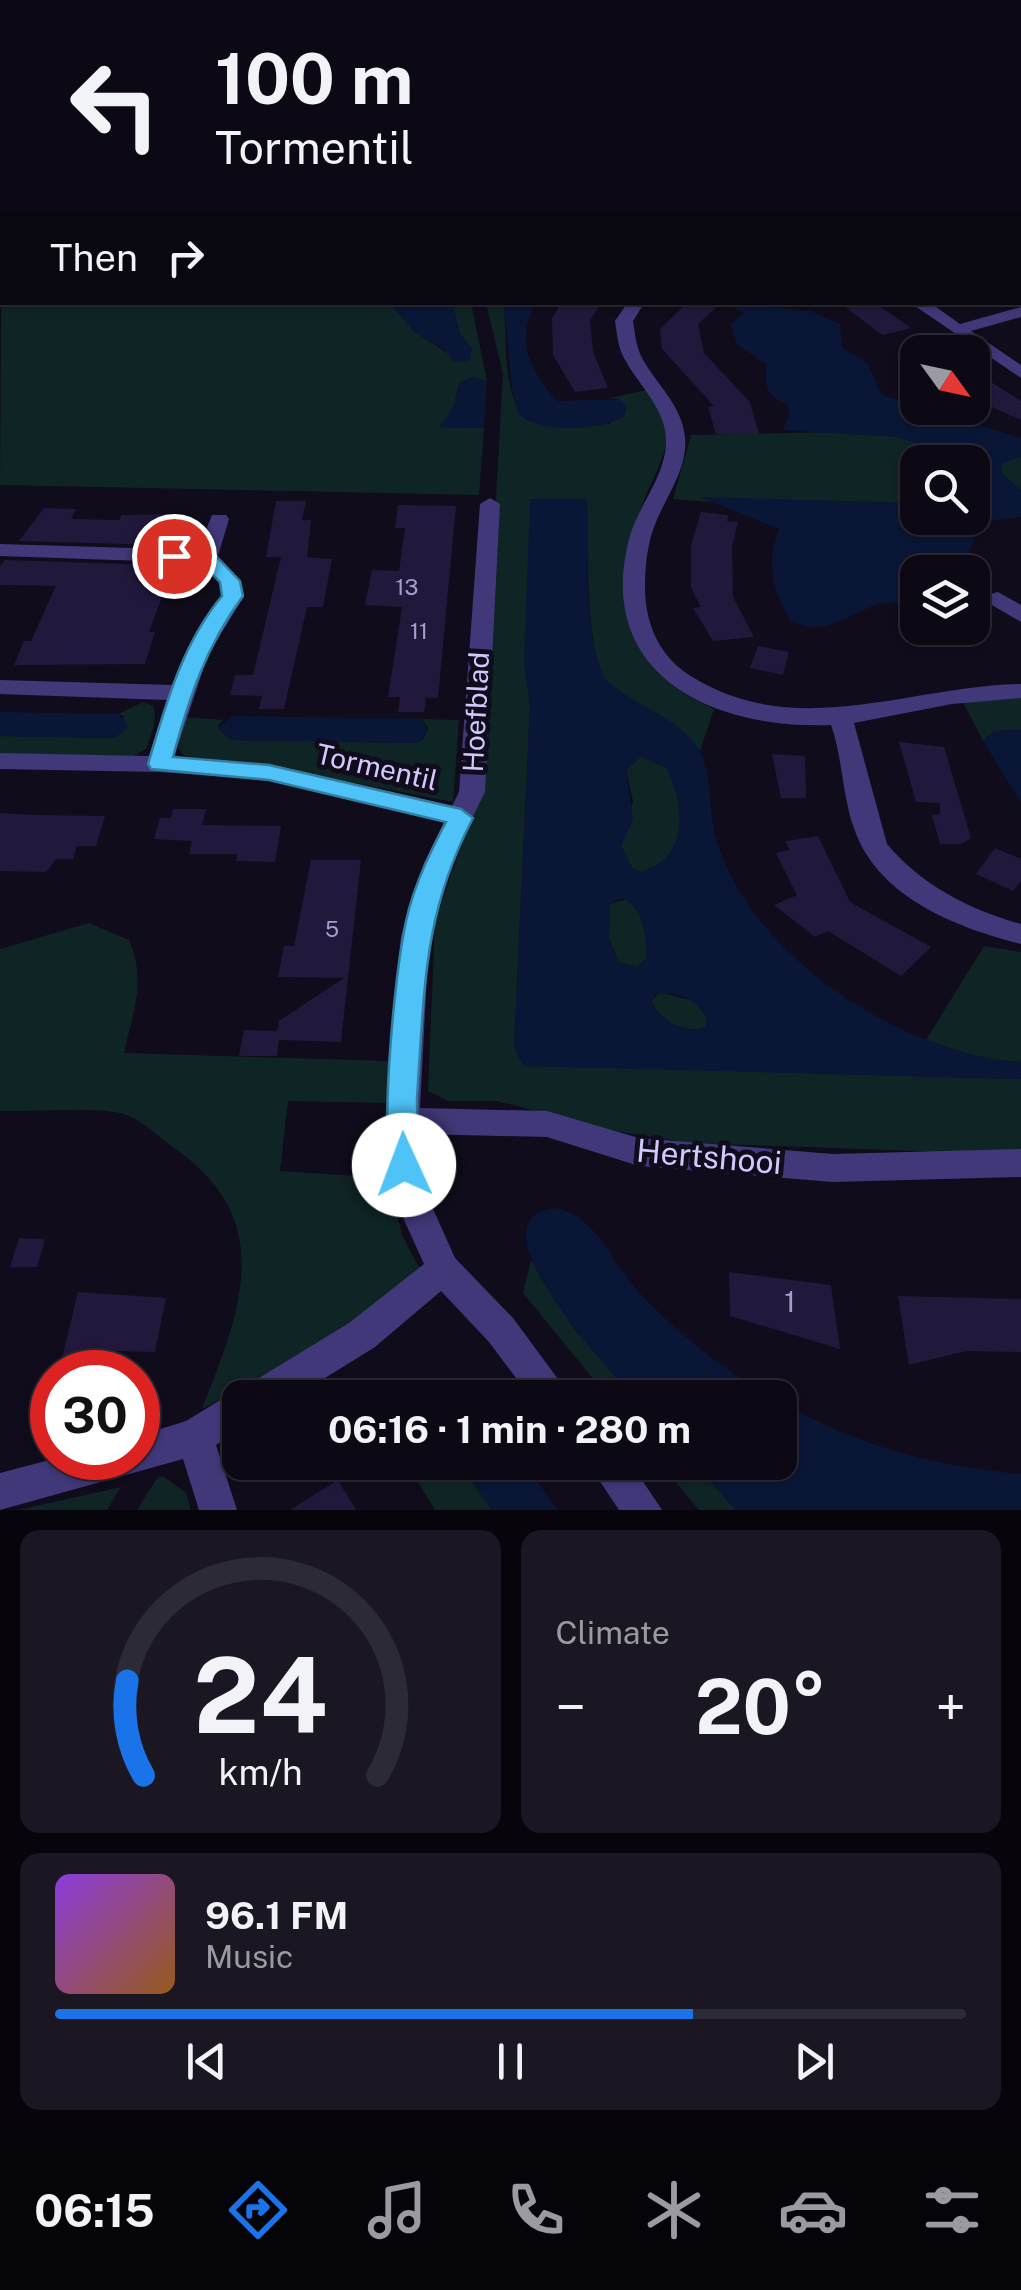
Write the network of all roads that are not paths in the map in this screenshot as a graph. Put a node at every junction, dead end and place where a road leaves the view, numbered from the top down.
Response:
1 (635, 305) edge
2 (921, 305) edge
3 (1021, 312) edge
4 (956, 330) junction
5 (1021, 373) edge
6 (490, 504) dead end
7 (218, 520) dead end
8 (0, 550) edge
9 (206, 557) junction
10 (998, 599) dead end
11 (1021, 615) edge
12 (0, 688) edge
13 (1021, 691) edge
14 (180, 693) junction
15 (840, 716) junction
16 (0, 761) edge
17 (160, 764) junction
18 (461, 818) junction
19 (1021, 934) edge
20 (402, 1121) junction
21 (1021, 1163) edge
22 (442, 1269) junction
23 (289, 1380) edge
24 (540, 1380) edge
25 (222, 1420) edge
26 (195, 1437) junction
27 (160, 1447) edge
28 (44, 1480) edge
29 (620, 1480) edge
30 (0, 1492) edge
31 (218, 1510) edge
32 (643, 1510) edge

1 - 15 street
2 - 4 street
3 - 4 street
4 - 5 street
6 - 18 street, Hoefblad
7 - 9 street
8 - 9 street
9 - 14 street
10 - 11 street
12 - 14 street
13 - 15 street
14 - 17 street
15 - 19 street
16 - 17 street, Tormentil
17 - 18 street, Tormentil
18 - 20 street, Hoefblad
20 - 21 street, Hertshooi
20 - 22 street, Hoefblad
22 - 23 street
22 - 24 street, Hoefblad
25 - 26 street
26 - 27 street
26 - 31 street
28 - 30 street
29 - 32 street

